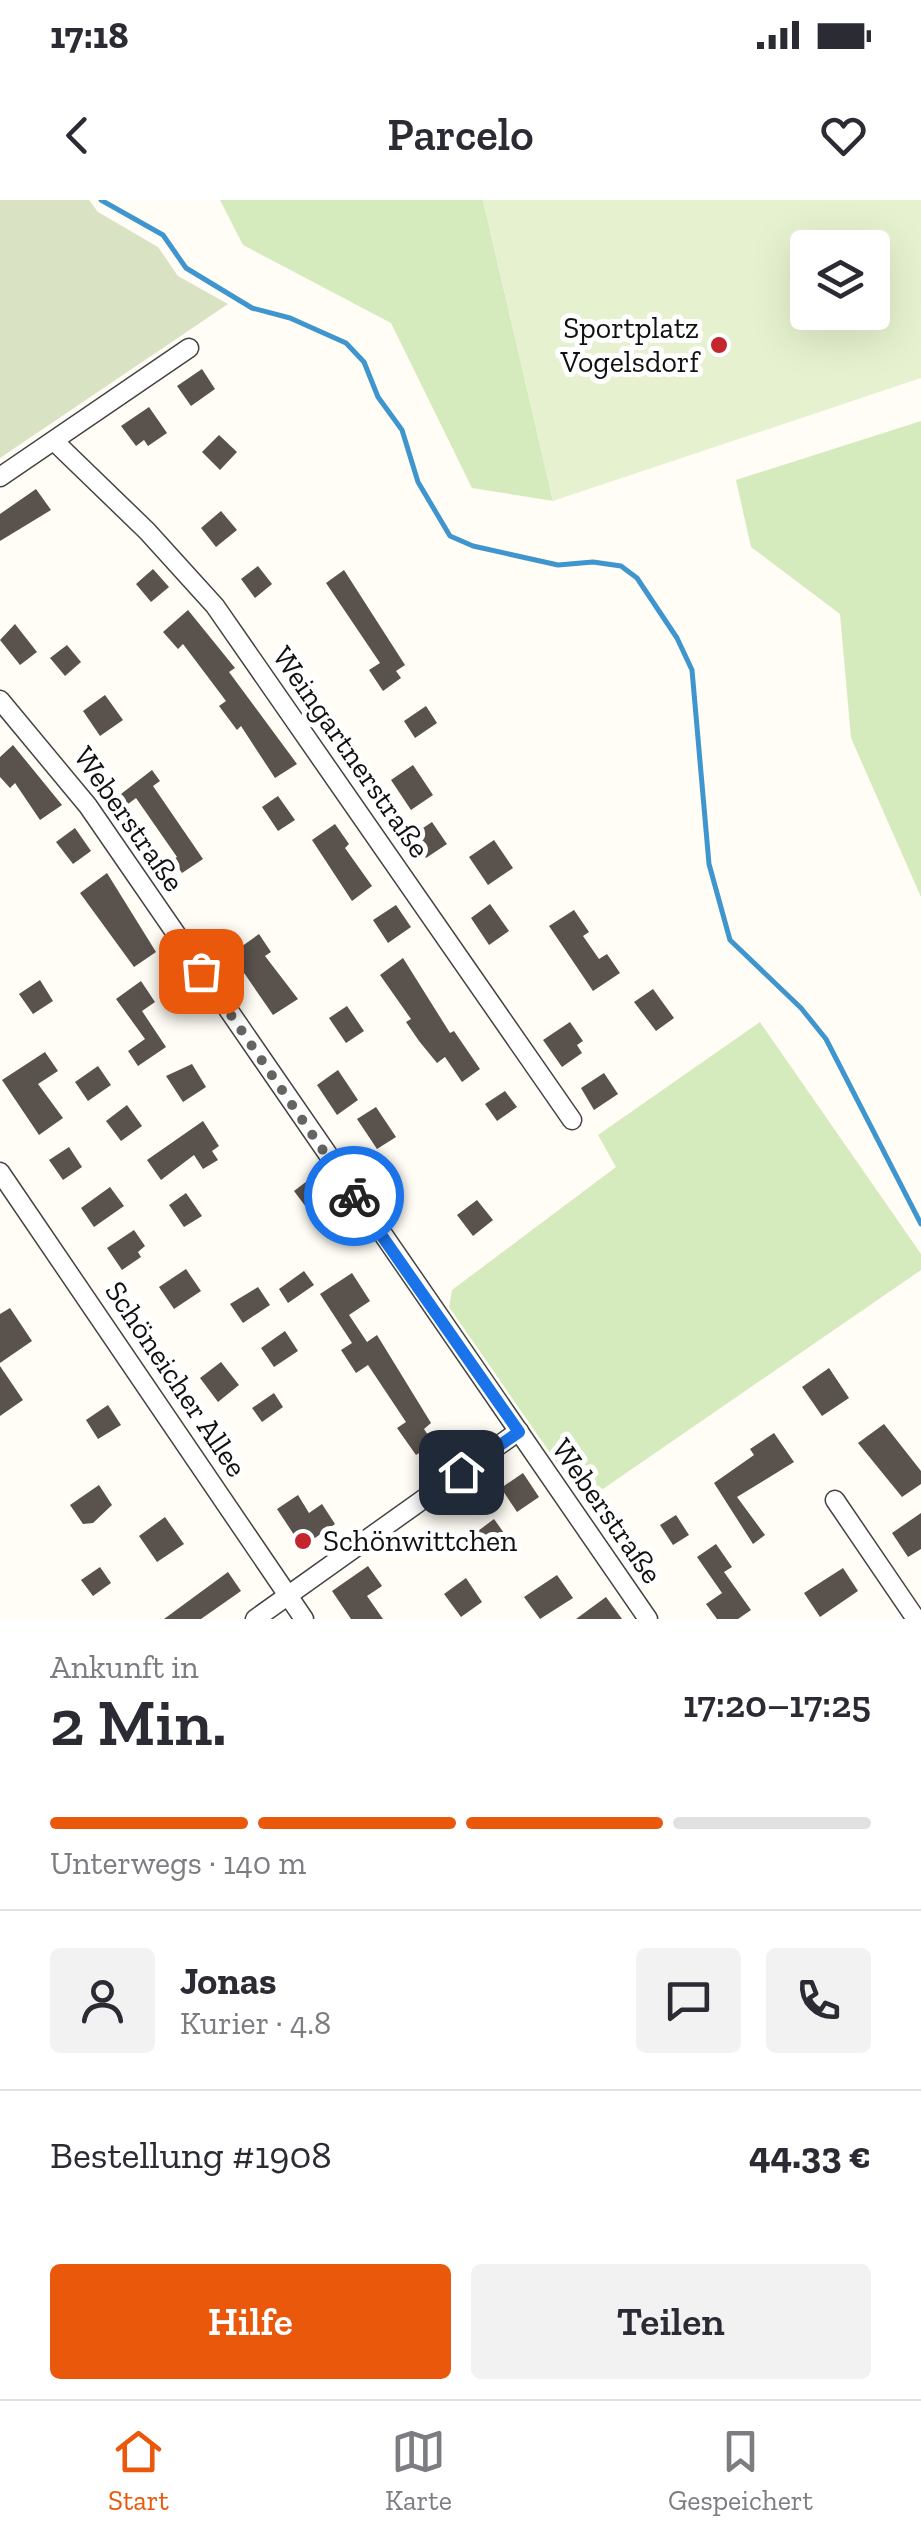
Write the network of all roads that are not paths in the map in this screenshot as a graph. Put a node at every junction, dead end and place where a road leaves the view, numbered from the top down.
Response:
1 (189, 348) dead end
2 (54, 441) junction
3 (0, 477) edge
4 (0, 700) edge
5 (572, 1120) dead end
6 (0, 1172) edge
7 (519, 1432) junction
8 (835, 1500) dead end
9 (287, 1593) junction
10 (255, 1619) edge
11 (304, 1619) edge
12 (648, 1619) edge
13 (916, 1619) edge

1 - 2 street
2 - 3 street
2 - 5 street, Weingartnerstraße
4 - 7 street, Weberstraße
6 - 9 street, Schöneicher Allee
7 - 9 street
7 - 12 street, Weberstraße
8 - 13 street
9 - 10 street
9 - 11 street, Schöneicher Allee

